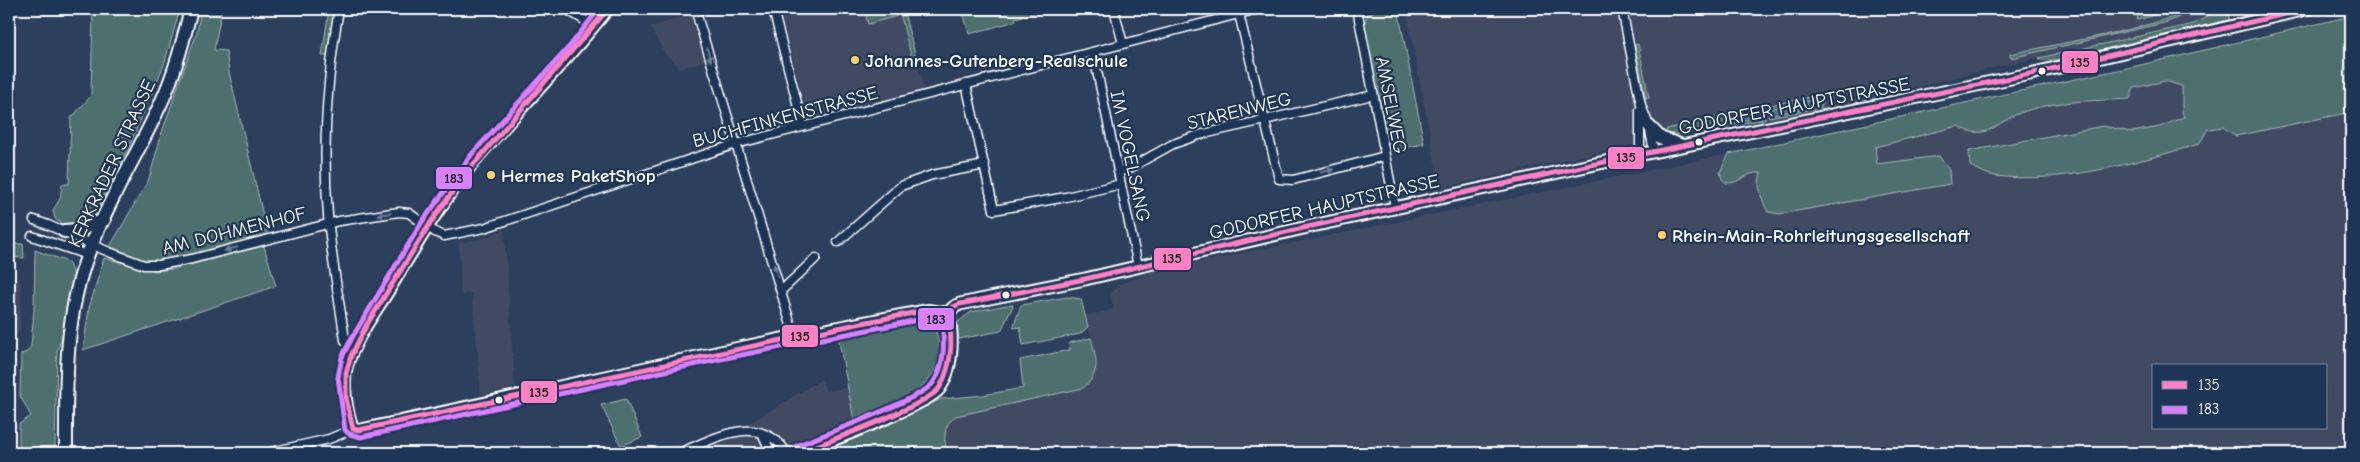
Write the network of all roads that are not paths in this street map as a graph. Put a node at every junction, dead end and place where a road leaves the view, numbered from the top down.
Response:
1 (191, 9) edge
2 (339, 9) edge
3 (566, 9) edge
4 (608, 9) edge
5 (695, 9) edge
6 (773, 9) edge
7 (1114, 9) edge
8 (1258, 9) edge
9 (1357, 9) edge
10 (1622, 9) edge
11 (2306, 9) edge
12 (1226, 13) edge
13 (1239, 14) junction
14 (594, 26) junction
15 (1123, 44) junction
16 (1093, 52) junction
17 (966, 84) junction
18 (1373, 95) junction
19 (1641, 106) junction
20 (1265, 120) junction
21 (803, 126) junction
22 (1650, 126) junction
23 (736, 144) junction
24 (1682, 145) junction
25 (1654, 152) junction
26 (1640, 154) junction
27 (1386, 156) junction
28 (984, 165) junction
29 (1118, 172) junction
30 (1121, 184) junction
31 (1395, 208) junction
32 (34, 220) dead end
33 (104, 220) junction
34 (328, 224) junction
35 (428, 226) junction
36 (64, 231) junction
37 (32, 236) dead end
38 (838, 242) dead end
39 (90, 249) junction
40 (816, 258) dead end
41 (1138, 266) junction
42 (782, 290) junction
43 (950, 313) junction
44 (794, 335) junction
45 (353, 350) junction
46 (353, 429) junction
47 (763, 434) junction
48 (66, 453) edge
49 (266, 453) edge
50 (679, 453) edge
51 (771, 453) edge
52 (787, 453) edge
53 (799, 453) edge

1 - 33 main road, KERKRADER STRASSE
2 - 34 street
3 - 14 street
4 - 14 street
5 -> 23 street
6 - 21 street
7 - 15 street
8 - 13 street, BUCHFINKENSTRASSE
9 - 18 street, AMSELWEG
10 - 19 street
11 - 24 main road, GODORFER HAUPTSTRASSE
12 - 13 street, BUCHFINKENSTRASSE
12 - 15 street, BUCHFINKENSTRASSE
13 - 20 street
14 - 35 street
15 - 16 street, BUCHFINKENSTRASSE
16 - 17 street, BUCHFINKENSTRASSE
16 - 29 street, IM VOGELSANG
17 - 21 street, BUCHFINKENSTRASSE
17 - 28 street
18 - 20 street, STARENWEG
18 - 27 street, AMSELWEG
19 - 22 street
19 - 26 street
20 -> 27 street
20 - 29 street, STARENWEG
21 - 23 street, BUCHFINKENSTRASSE
22 - 24 main road
22 - 25 street
23 - 35 street, BUCHFINKENSTRASSE
42 -> 23 street
24 - 25 main road, GODORFER HAUPTSTRASSE
25 - 26 main road, GODORFER HAUPTSTRASSE
26 - 31 main road, GODORFER HAUPTSTRASSE
27 - 31 street, AMSELWEG
28 - 30 street
28 - 38 street
29 - 30 street, IM VOGELSANG
30 - 41 street, IM VOGELSANG
31 - 41 main road, GODORFER HAUPTSTRASSE
32 - 36 street
33 - 36 main road
33 - 39 main road, KERKRADER STRASSE
35 -> 34 street, BUCHFINKENSTRASSE
34 -> 39 street, AM DOHMENHOF
34 - 45 street
35 - 45 street
36 - 39 street
37 - 39 street
39 - 48 main road, KERKRADER STRASSE
40 - 42 street
41 - 43 main road, GODORFER HAUPTSTRASSE
42 - 44 street
43 - 44 street
43 - 53 main road
44 - 46 street
45 - 46 street
46 - 49 street
47 - 50 street
47 - 51 street
47 - 52 street

